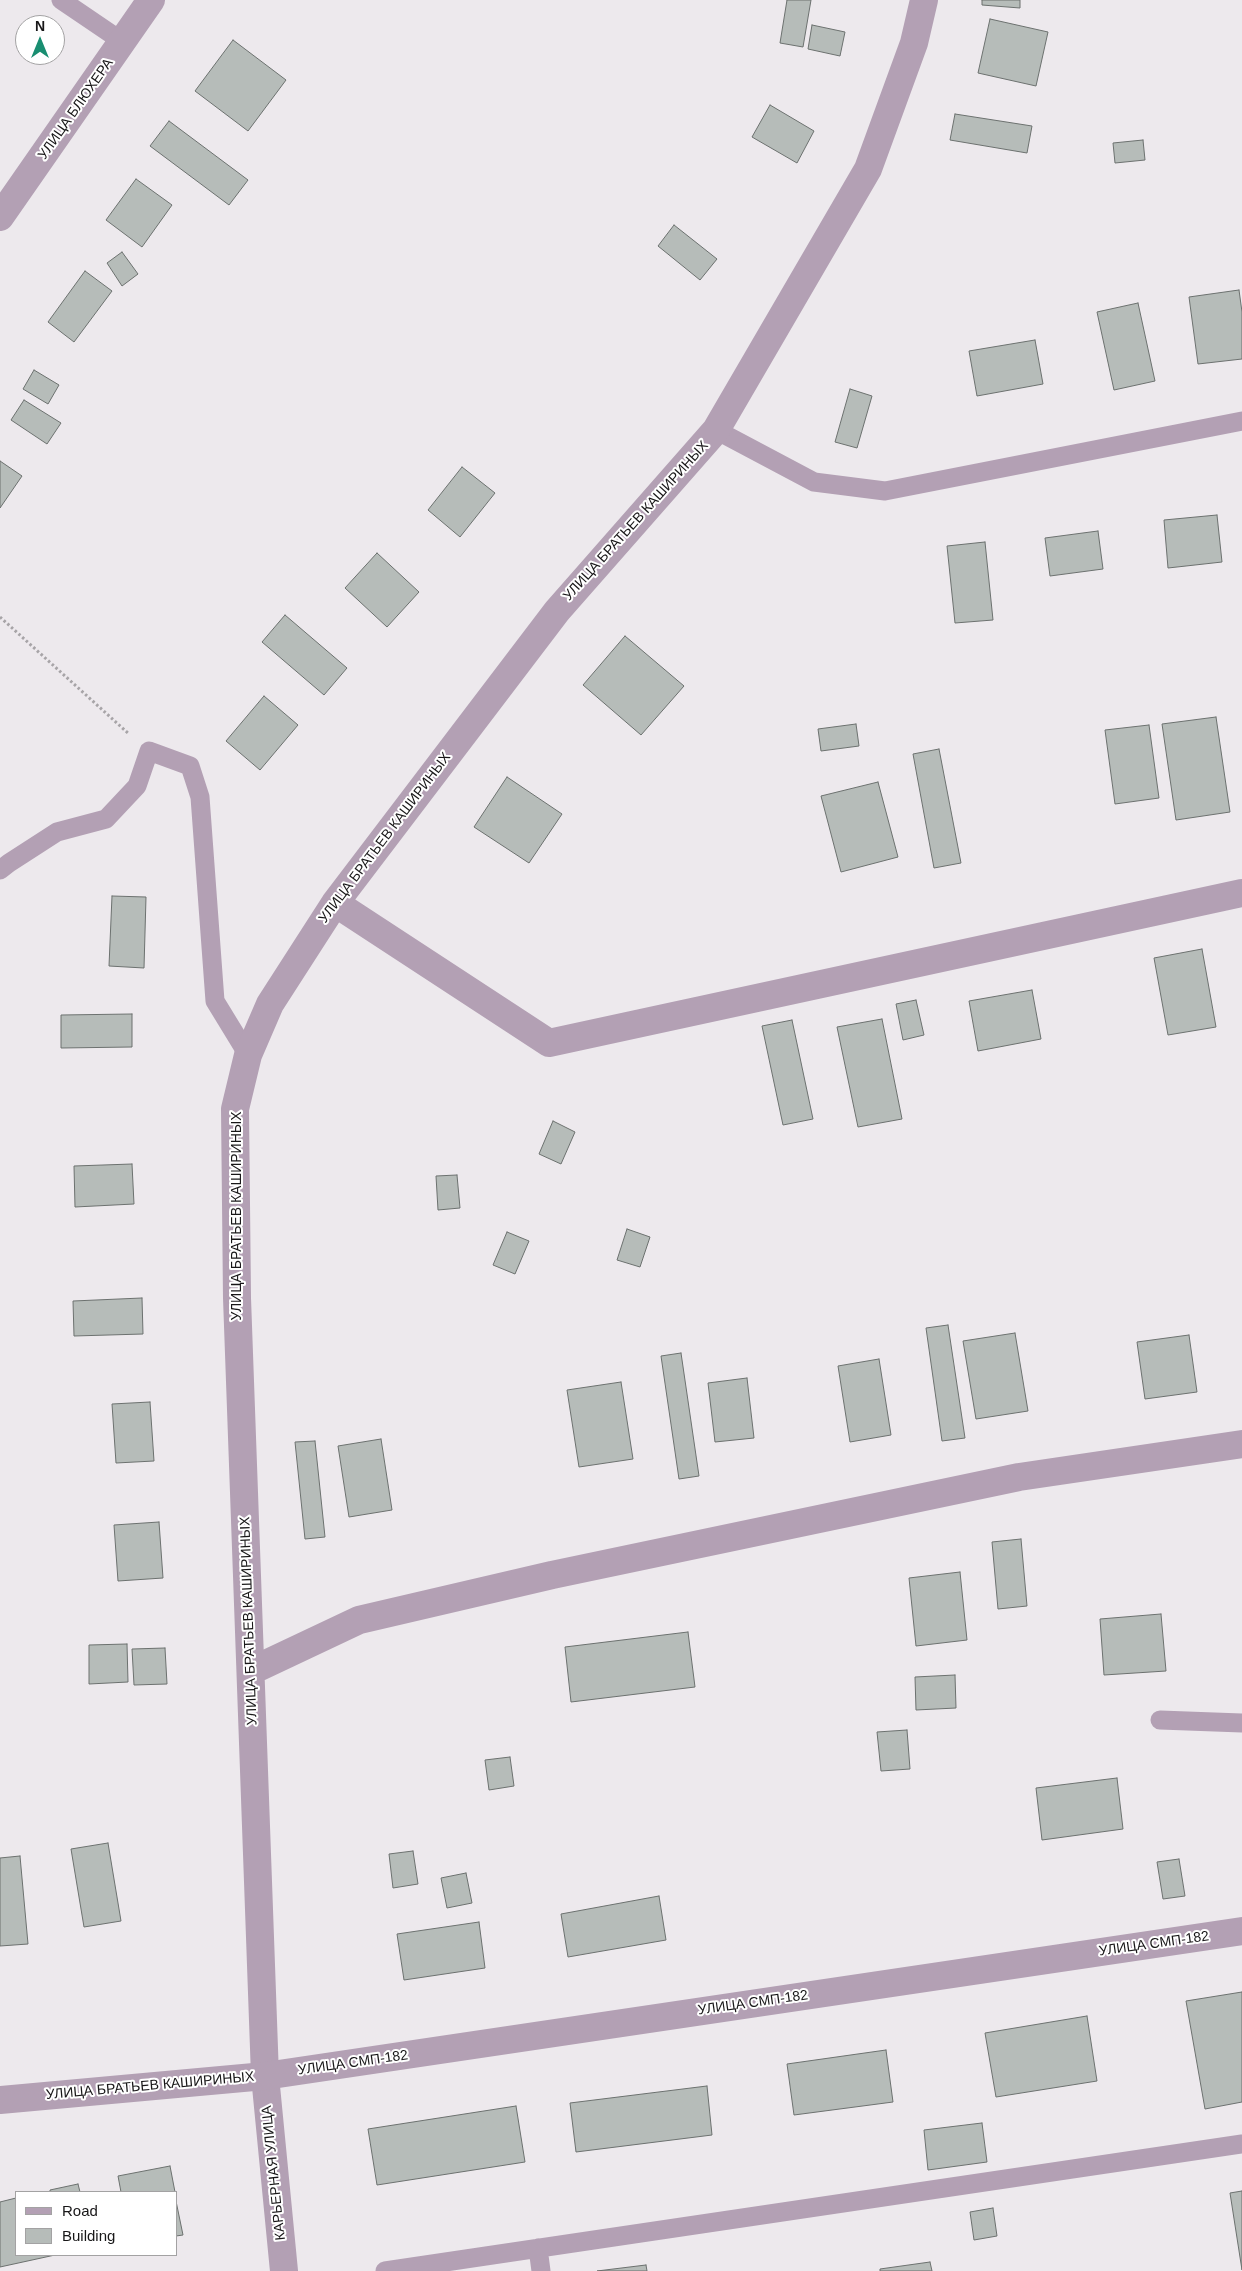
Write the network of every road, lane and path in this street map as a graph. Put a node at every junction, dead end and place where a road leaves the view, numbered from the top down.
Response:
1 (62, 0) edge
2 (151, 0) edge
3 (924, 0) edge
4 (123, 42) junction
5 (0, 217) edge
6 (1242, 421) edge
7 (716, 430) junction
8 (0, 617) edge
9 (149, 751) junction
10 (0, 870) edge
11 (1242, 893) edge
12 (335, 903) junction
13 (248, 1055) junction
14 (1242, 1444) edge
15 (251, 1671) junction
16 (1160, 1720) dead end
17 (1242, 1723) edge
18 (1242, 1931) edge
19 (265, 2076) junction
20 (0, 2100) edge
21 (1242, 2144) edge
22 (538, 2248) junction
23 (284, 2271) edge
24 (385, 2271) edge
25 (541, 2271) edge

1 - 4 lane
2 - 4 street, УЛИЦА БЛЮХЕРА
3 - 7 street, УЛИЦА БРАТЬЕВ КАШИРИНЫХ
4 - 5 street, УЛИЦА БЛЮХЕРА
6 - 7 lane
7 - 12 street, УЛИЦА БРАТЬЕВ КАШИРИНЫХ
8 - 9 path
9 - 10 lane
9 - 13 lane
11 - 12 street
12 - 13 street, УЛИЦА БРАТЬЕВ КАШИРИНЫХ
13 - 15 street, УЛИЦА БРАТЬЕВ КАШИРИНЫХ
14 - 15 street
15 - 19 street, УЛИЦА БРАТЬЕВ КАШИРИНЫХ
16 - 17 lane
18 - 19 street, УЛИЦА СМП-182
19 - 20 street, УЛИЦА БРАТЬЕВ КАШИРИНЫХ
19 - 23 street, КАРЬЕРНАЯ УЛИЦА
21 - 22 lane
22 - 24 lane
22 - 25 lane

